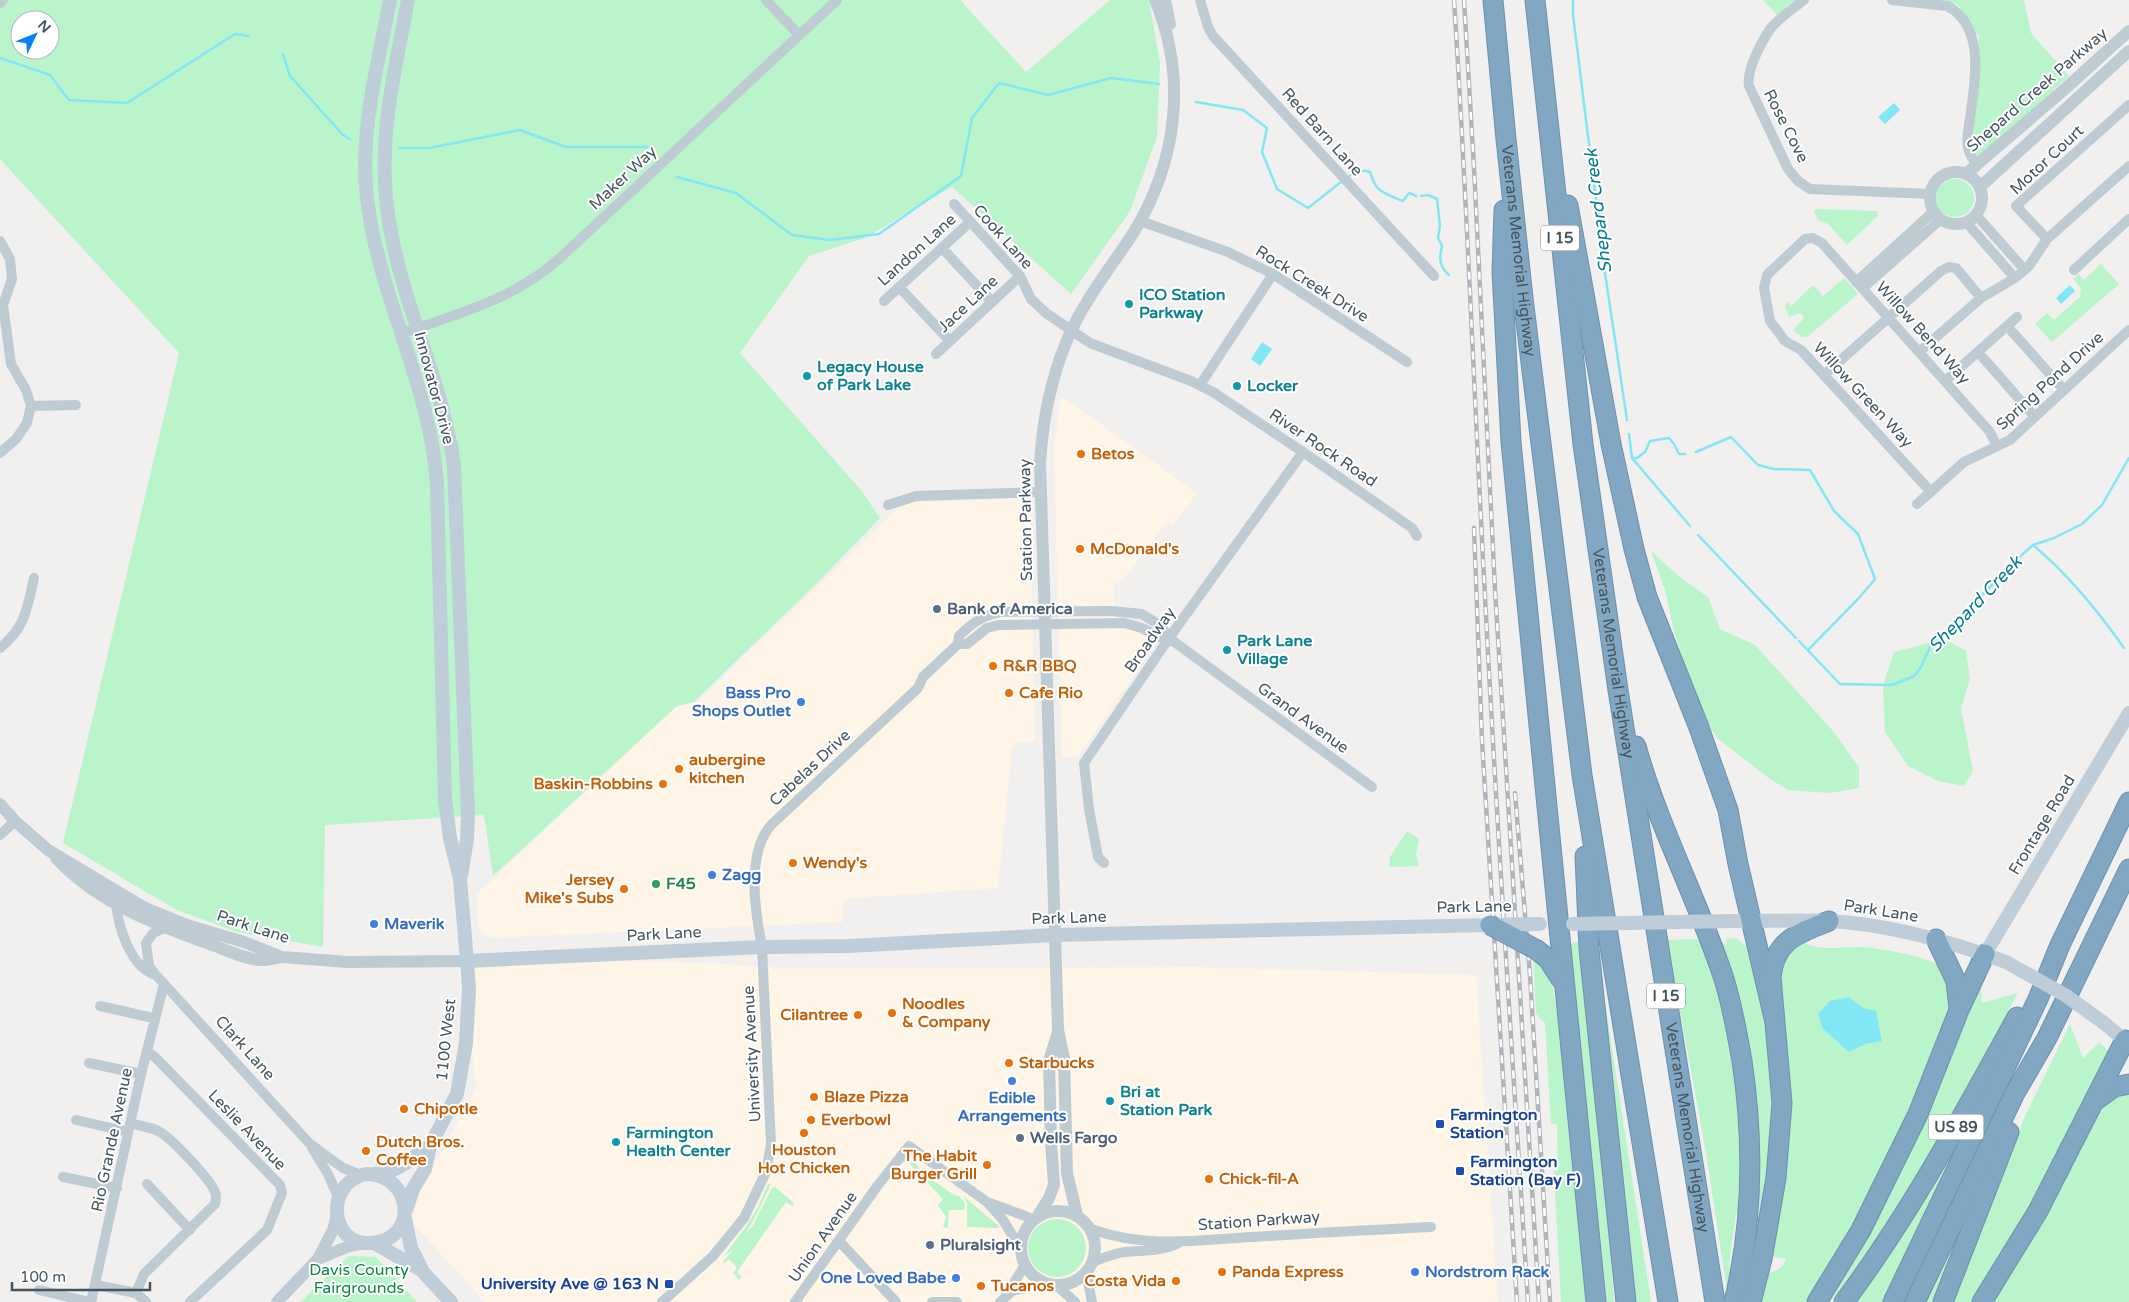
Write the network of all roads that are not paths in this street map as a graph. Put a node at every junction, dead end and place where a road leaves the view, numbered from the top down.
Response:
1 (390, 0) edge
2 (408, 0) edge
3 (766, 0) edge
4 (836, 0) edge
5 (1200, 0) edge
6 (1493, 0) edge
7 (1535, 0) edge
8 (1804, 0) edge
9 (1892, 0) edge
10 (1162, 1) edge
11 (2129, 30) edge
12 (1537, 33) junction
13 (799, 35) junction
14 (2129, 51) edge
15 (2129, 105) edge
16 (1506, 139) junction
17 (2129, 166) edge
18 (1972, 169) junction
19 (1980, 186) junction
20 (1930, 194) junction
21 (954, 204) dead end
22 (1937, 215) junction
23 (1971, 219) junction
24 (2129, 219) edge
25 (1140, 221) junction
26 (970, 222) junction
27 (2047, 239) junction
28 (0, 241) edge
29 (1822, 243) joint
30 (942, 248) junction
31 (2024, 269) junction
32 (2074, 270) dead end
33 (1274, 274) junction
34 (1020, 276) junction
35 (1434, 276) dead end
36 (2015, 278) junction
37 (1860, 285) junction
38 (899, 287) junction
39 (1981, 298) junction
40 (884, 301) dead end
41 (992, 302) junction
42 (2017, 317) dead end
43 (1889, 318) junction
44 (2007, 326) junction
45 (418, 328) junction
46 (1072, 330) junction
47 (2129, 330) edge
48 (401, 334) junction
49 (950, 342) junction
50 (1919, 352) junction
51 (1978, 352) junction
52 (936, 354) dead end
53 (1407, 362) dead end
54 (1824, 375) junction
55 (1945, 381) junction
56 (1200, 385) junction
57 (2064, 390) junction
58 (76, 405) dead end
59 (31, 406) junction
60 (2035, 417) junction
61 (1997, 446) junction
62 (1303, 452) junction
63 (0, 453) edge
64 (1041, 492) junction
65 (1931, 492) junction
66 (1917, 504) dead end
67 (888, 505) dead end
68 (1417, 536) dead end
69 (34, 578) dead end
70 (1044, 619) junction
71 (1170, 638) junction
72 (0, 648) edge
73 (1618, 690) junction
74 (2129, 713) edge
75 (1582, 775) junction
76 (1372, 787) dead end
77 (2129, 802) edge
78 (0, 804) edge
79 (15, 821) junction
80 (0, 835) edge
81 (48, 850) junction
82 (1104, 863) dead end
83 (2129, 869) edge
84 (460, 880) junction
85 (116, 903) junction
86 (1742, 921) junction
87 (1829, 921) junction
88 (1490, 924) junction
89 (1557, 924) junction
90 (165, 928) junction
91 (1056, 935) junction
92 (1936, 939) junction
93 (2060, 945) junction
94 (762, 946) junction
95 (1985, 954) junction
96 (282, 957) junction
97 (467, 961) junction
98 (156, 975) junction
99 (164, 984) junction
100 (1565, 985) junction
101 (100, 1006) dead end
102 (1959, 1010) junction
103 (153, 1018) junction
104 (1774, 1018) junction
105 (1058, 1030) junction
106 (2047, 1038) junction
107 (2128, 1038) edge
108 (146, 1051) junction
109 (89, 1063) dead end
110 (141, 1074) junction
111 (2129, 1084) edge
112 (2088, 1112) junction
113 (76, 1120) dead end
114 (129, 1128) junction
115 (309, 1143) junction
116 (430, 1146) junction
117 (367, 1175) junction
118 (63, 1177) dead end
119 (147, 1184) dead end
120 (117, 1188) junction
121 (338, 1197) junction
122 (987, 1202) junction
123 (406, 1214) junction
124 (337, 1215) junction
125 (1077, 1215) junction
126 (1036, 1217) junction
127 (1431, 1226) dead end
128 (1091, 1229) junction
129 (190, 1230) junction
130 (839, 1241) junction
131 (369, 1243) junction
132 (1180, 1243) junction
133 (1021, 1249) junction
134 (318, 1259) junction
135 (1025, 1265) junction
136 (1091, 1266) junction
137 (423, 1272) junction
138 (1051, 1284) junction
139 (96, 1285) junction
140 (38, 1290) dead end
141 (1012, 1290) junction
142 (136, 1293) junction
143 (91, 1302) edge
144 (146, 1302) edge
145 (190, 1302) edge
146 (277, 1302) edge
147 (451, 1302) edge
148 (662, 1302) edge
149 (795, 1302) edge
150 (896, 1302) edge
151 (932, 1302) edge
152 (957, 1302) edge
153 (1000, 1302) edge
154 (1074, 1302) edge
155 (1092, 1302) edge
156 (1596, 1302) edge
157 (1626, 1302) edge
158 (1668, 1302) edge
159 (1715, 1302) edge
160 (1734, 1302) edge
161 (1751, 1302) edge
162 (1817, 1302) edge
163 (1844, 1302) edge
164 (1893, 1302) edge
165 (1915, 1302) edge
166 (1942, 1302) edge
167 (1982, 1302) edge

1 - 48 main road, Innovator Drive
2 - 45 main road, Innovator Drive
3 - 13 street
4 - 13 street, Maker Way
5 - 35 street, Red Barn Lane
6 - 16 highway, Veterans Memorial Highway / I 15
7 - 12 highway, Veterans Memorial Highway / I 15
8 - 20 street, Rose Cove
9 - 18 street
10 - 25 street, Station Parkway
11 - 18 street, Shepard Creek Parkway
12 - 73 highway, Veterans Memorial Highway / I 15
12 - 86 highway
13 - 45 street, Maker Way
14 - 19 street, Shepard Creek Parkway
15 - 27 street, Motor Court
16 - 75 highway, Veterans Memorial Highway / I 15
16 - 89 highway
17 - 27 street
18 - 19 street
18 - 20 street
19 - 23 street
20 - 22 street
21 - 26 street, Cook Lane
22 - 23 street
22 - 37 street
23 - 31 street
23 - 36 street
24 - 32 street
25 - 33 street, Rock Creek Drive
25 - 46 street, Station Parkway
26 - 30 street, Landon Lane
26 - 34 street, Cook Lane
27 - 31 street
28 - 59 street
29 - 37 street, Willow Bend Way
29 - 54 street, Willow Green Way
30 - 38 street, Landon Lane
30 - 41 street
31 - 36 street
33 - 53 street, Rock Creek Drive
33 - 56 street
34 - 41 street, Jace Lane
34 - 46 street, Cook Lane
36 - 39 street
37 - 43 street, Willow Bend Way
38 - 40 street, Landon Lane
38 - 49 street
39 - 43 street
39 - 50 street
41 - 49 street, Jace Lane
42 - 44 street
43 - 50 street, Willow Bend Way
43 - 54 street
44 - 51 street
44 - 57 street
45 - 48 street, Maker Way
45 - 84 main road, Innovator Drive
46 - 56 street, River Rock Road
46 - 64 street, Station Parkway
47 - 57 street, Spring Pond Drive
48 - 84 main road, Innovator Drive
49 - 52 street, Jace Lane
50 - 55 street, Willow Bend Way
51 - 55 street
51 - 60 street
54 - 65 street, Willow Green Way
55 - 61 street, Willow Bend Way
56 - 62 street, River Rock Road
57 - 60 street, Spring Pond Drive
58 - 59 street
59 - 63 street
60 - 61 street, Spring Pond Drive
61 - 65 street, Spring Pond Drive
62 - 68 street, River Rock Road
62 - 71 street, Broadway
64 - 67 street
64 - 70 street, Station Parkway
65 - 66 street, Spring Pond Drive
69 - 72 street
70 - 71 street, Grand Avenue
70 - 91 street, Station Parkway
70 - 94 street, Cabelas Drive
71 - 76 street, Grand Avenue
71 - 82 street, Broadway
73 - 159 highway, Veterans Memorial Highway / I 15
73 - 160 highway
74 - 95 main road, Frontage Road
75 - 157 highway
75 - 158 highway, Veterans Memorial Highway / I 15
77 - 93 highway, US 89
78 - 79 street
79 - 80 street
79 - 81 street, Park Lane
81 - 85 street
81 - 96 street, Park Lane
83 - 106 highway, US 89
84 - 97 main road, Innovator Drive
85 - 90 street
85 - 98 street, Clark Lane
86 - 87 main road, Park Lane
86 - 89 main road, Park Lane, bridge
86 - 104 highway
87 - 92 main road, Park Lane
87 - 104 highway
88 - 89 main road, Park Lane, bridge
88 - 91 main road, Park Lane
88 - 100 highway, bridge
89 - 100 highway
90 - 96 street
90 - 98 street, Clark Lane
91 - 94 main road, Park Lane
91 - 105 street, Station Parkway
92 - 95 main road, Park Lane
92 - 102 highway
93 - 163 highway, US 89
93 - 164 highway
94 - 97 main road, Park Lane
94 - 148 street, University Avenue
95 - 102 highway
95 - 107 main road, Park Lane, bridge
96 - 97 street, Park Lane
97 - 116 main road, 1100 West
98 - 99 street, Clark Lane
99 - 103 street, Rio Grande Avenue
99 - 115 street, Clark Lane
100 - 156 highway
101 - 103 street
102 - 162 highway
103 - 108 street, Rio Grande Avenue
104 - 161 highway
105 - 125 street, Station Parkway
105 - 126 street, Station Parkway
106 - 165 highway
106 - 166 highway, US 89
107 - 112 highway
108 - 110 street, Rio Grande Avenue
108 - 145 street, Leslie Avenue
109 - 110 street
110 - 114 street, Rio Grande Avenue
111 - 112 highway
112 - 167 highway
113 - 114 street
114 - 120 street, Rio Grande Avenue
114 - 129 street
115 - 117 street, Clark Lane
115 - 121 street, Clark Lane
116 - 117 main road, 1100 West
116 - 123 main road, 1100 West
117 - 121 main road
117 - 123 main road
118 - 120 street
119 - 129 street
120 - 139 street, Rio Grande Avenue
121 - 124 main road
122 - 126 street, Union Avenue
122 - 130 street, Union Avenue
122 - 133 street, Union Avenue
123 - 131 main road
123 - 137 main road
124 - 131 main road
124 - 134 street
125 - 126 street
125 - 128 street
126 - 133 street
127 - 132 street, Station Parkway
128 - 132 street, Station Parkway
128 - 136 street
129 - 142 street
130 - 149 street, Union Avenue
130 - 150 street
131 - 134 street
131 - 137 main road
132 - 136 street
133 - 135 street
134 - 146 street
135 - 138 street
135 - 141 street
136 - 138 street
136 - 155 street
137 - 147 main road
138 - 141 street
138 - 154 street
139 - 142 street
139 - 143 street, Rio Grande Avenue
140 - 143 street
141 - 153 street
142 - 144 street
151 - 152 street

